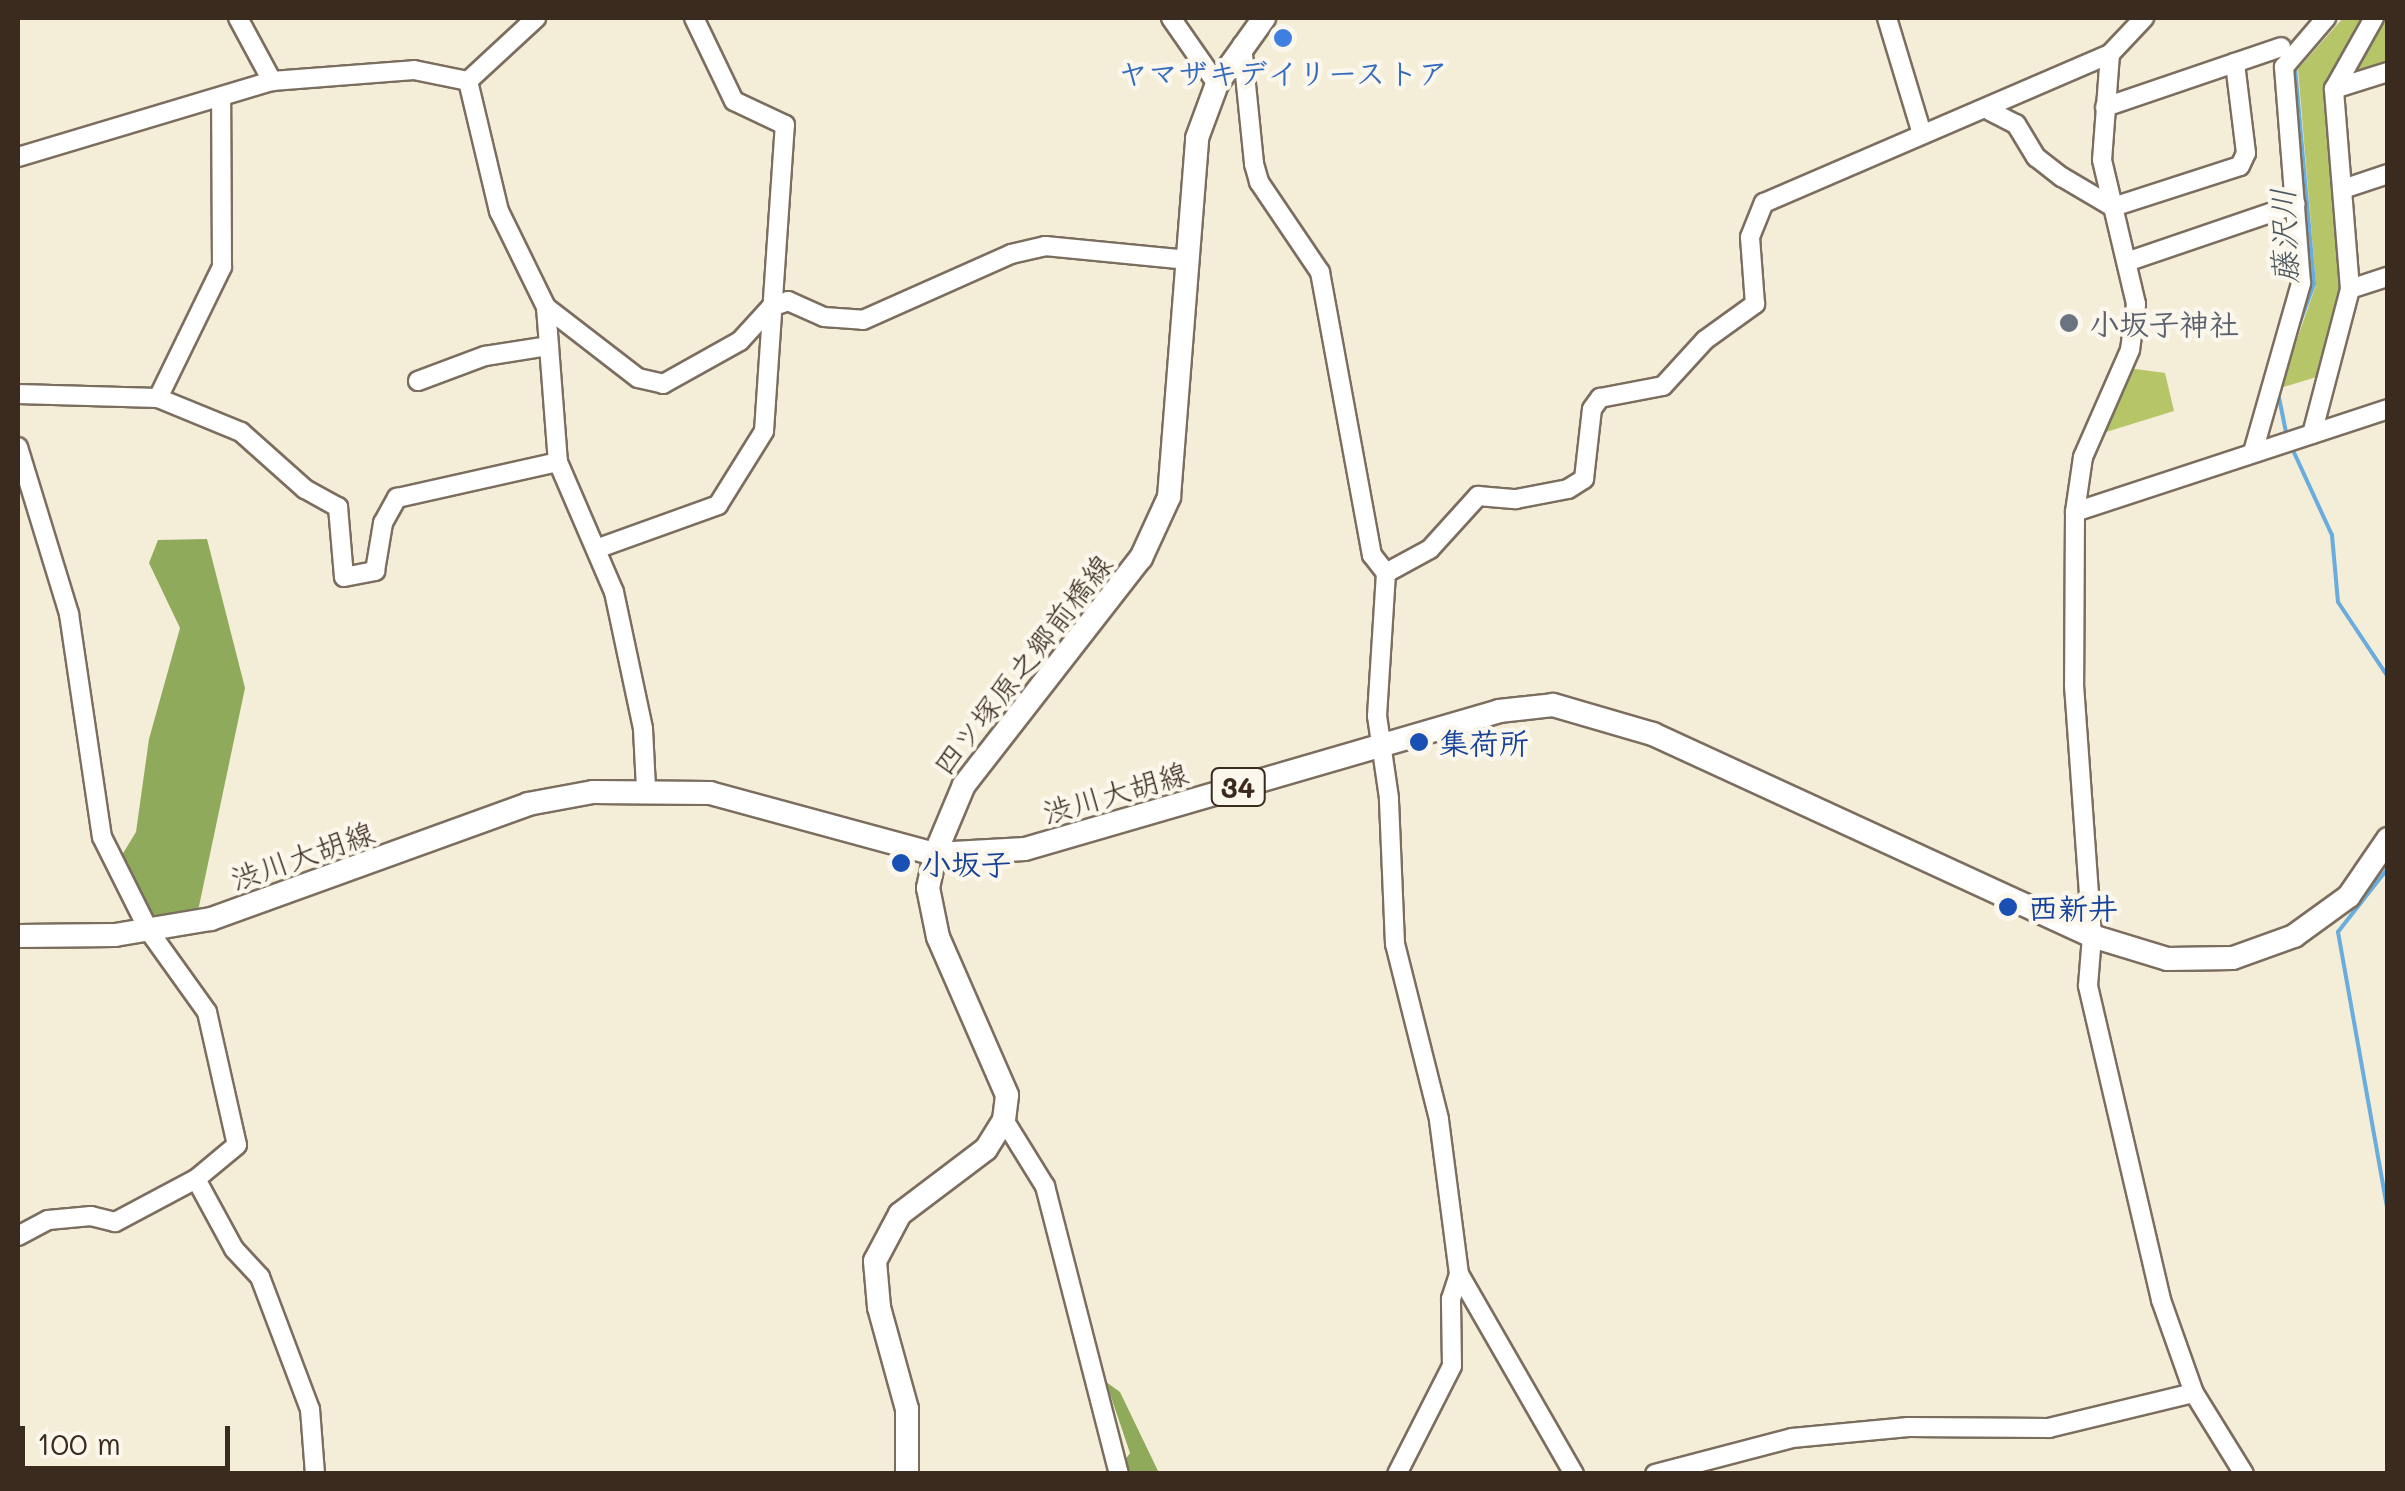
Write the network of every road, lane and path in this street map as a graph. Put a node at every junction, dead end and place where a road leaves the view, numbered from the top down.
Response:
1 (238, 18) edge
2 (536, 18) edge
3 (694, 18) edge
4 (1170, 18) edge
5 (1264, 18) edge
6 (1887, 18) edge
7 (2144, 18) edge
8 (2326, 18) edge
9 (2374, 18) edge
10 (1242, 45) junction
11 (2282, 48) dead end
12 (2110, 54) junction
13 (2235, 63) junction
14 (2388, 72) edge
15 (272, 81) junction
16 (468, 81) junction
17 (1217, 84) junction
18 (2334, 89) junction
19 (220, 99) junction
20 (2105, 107) junction
21 (1990, 111) junction
22 (1922, 134) junction
23 (18, 157) edge
24 (2388, 174) edge
25 (2343, 189) junction
26 (2296, 204) junction
27 (2113, 207) junction
28 (1188, 260) junction
29 (2128, 261) junction
30 (2388, 277) edge
31 (2350, 289) junction
32 (546, 307) junction
33 (772, 307) junction
34 (549, 346) junction
35 (418, 381) dead end
36 (18, 394) edge
37 (158, 398) junction
38 (2388, 409) edge
39 (2312, 434) junction
40 (18, 447) edge
41 (2253, 452) junction
42 (558, 462) junction
43 (2076, 512) junction
44 (596, 549) junction
45 (1386, 573) junction
46 (1378, 747) junction
47 (646, 790) junction
48 (2388, 839) edge
49 (934, 854) junction
50 (149, 931) junction
51 (18, 936) edge
52 (2092, 936) junction
53 (1004, 1120) junction
54 (196, 1179) junction
55 (18, 1236) edge
56 (1459, 1274) junction
57 (2194, 1394) junction
58 (316, 1474) edge
59 (906, 1474) edge
60 (1119, 1474) edge
61 (1397, 1474) edge
62 (1574, 1474) edge
63 (1655, 1474) edge
64 (2244, 1474) edge

1 - 15 street
2 - 16 street
3 - 33 street
4 - 17 street
5 - 10 main road, 四ツ塚原之郷前橋線
6 - 22 street
7 - 12 street
8 - 26 street
9 - 18 street
10 - 17 main road, 四ツ塚原之郷前橋線
10 - 45 street
11 - 13 street
12 - 20 street
12 - 21 street
13 - 20 street
13 - 27 street
14 - 18 street
15 - 16 street
15 - 19 street
16 - 32 street
17 - 28 main road, 四ツ塚原之郷前橋線
18 - 25 street
19 - 23 street
19 - 37 street
20 - 27 street
21 - 22 street
21 - 27 street
22 - 45 street
24 - 25 street
25 - 31 street
26 - 29 street
26 - 41 street
27 - 29 street
28 - 33 street
28 - 49 main road, 四ツ塚原之郷前橋線
29 - 43 street
30 - 31 street
31 - 39 street
32 - 33 street
32 - 34 street
33 - 44 street
34 - 35 street
34 - 42 street
36 - 37 street
37 - 42 street
38 - 39 street
39 - 41 street
40 - 50 street
41 - 43 street
42 - 44 street
43 - 52 street
44 - 47 street
45 - 46 street
46 - 49 main road, 渋川大胡線 / 34
46 - 52 main road, 渋川大胡線 / 34
46 - 56 street
47 - 49 main road, 渋川大胡線 / 34
47 - 50 main road, 渋川大胡線 / 34
48 - 52 main road, 渋川大胡線 / 34
49 - 53 main road, 四ツ塚原之郷前橋線
50 - 51 main road, 渋川大胡線 / 34
50 - 54 street
52 - 57 street
53 - 59 main road
53 - 60 street
54 - 55 street
54 - 58 street
56 - 61 street
56 - 62 street
57 - 63 street
57 - 64 street

